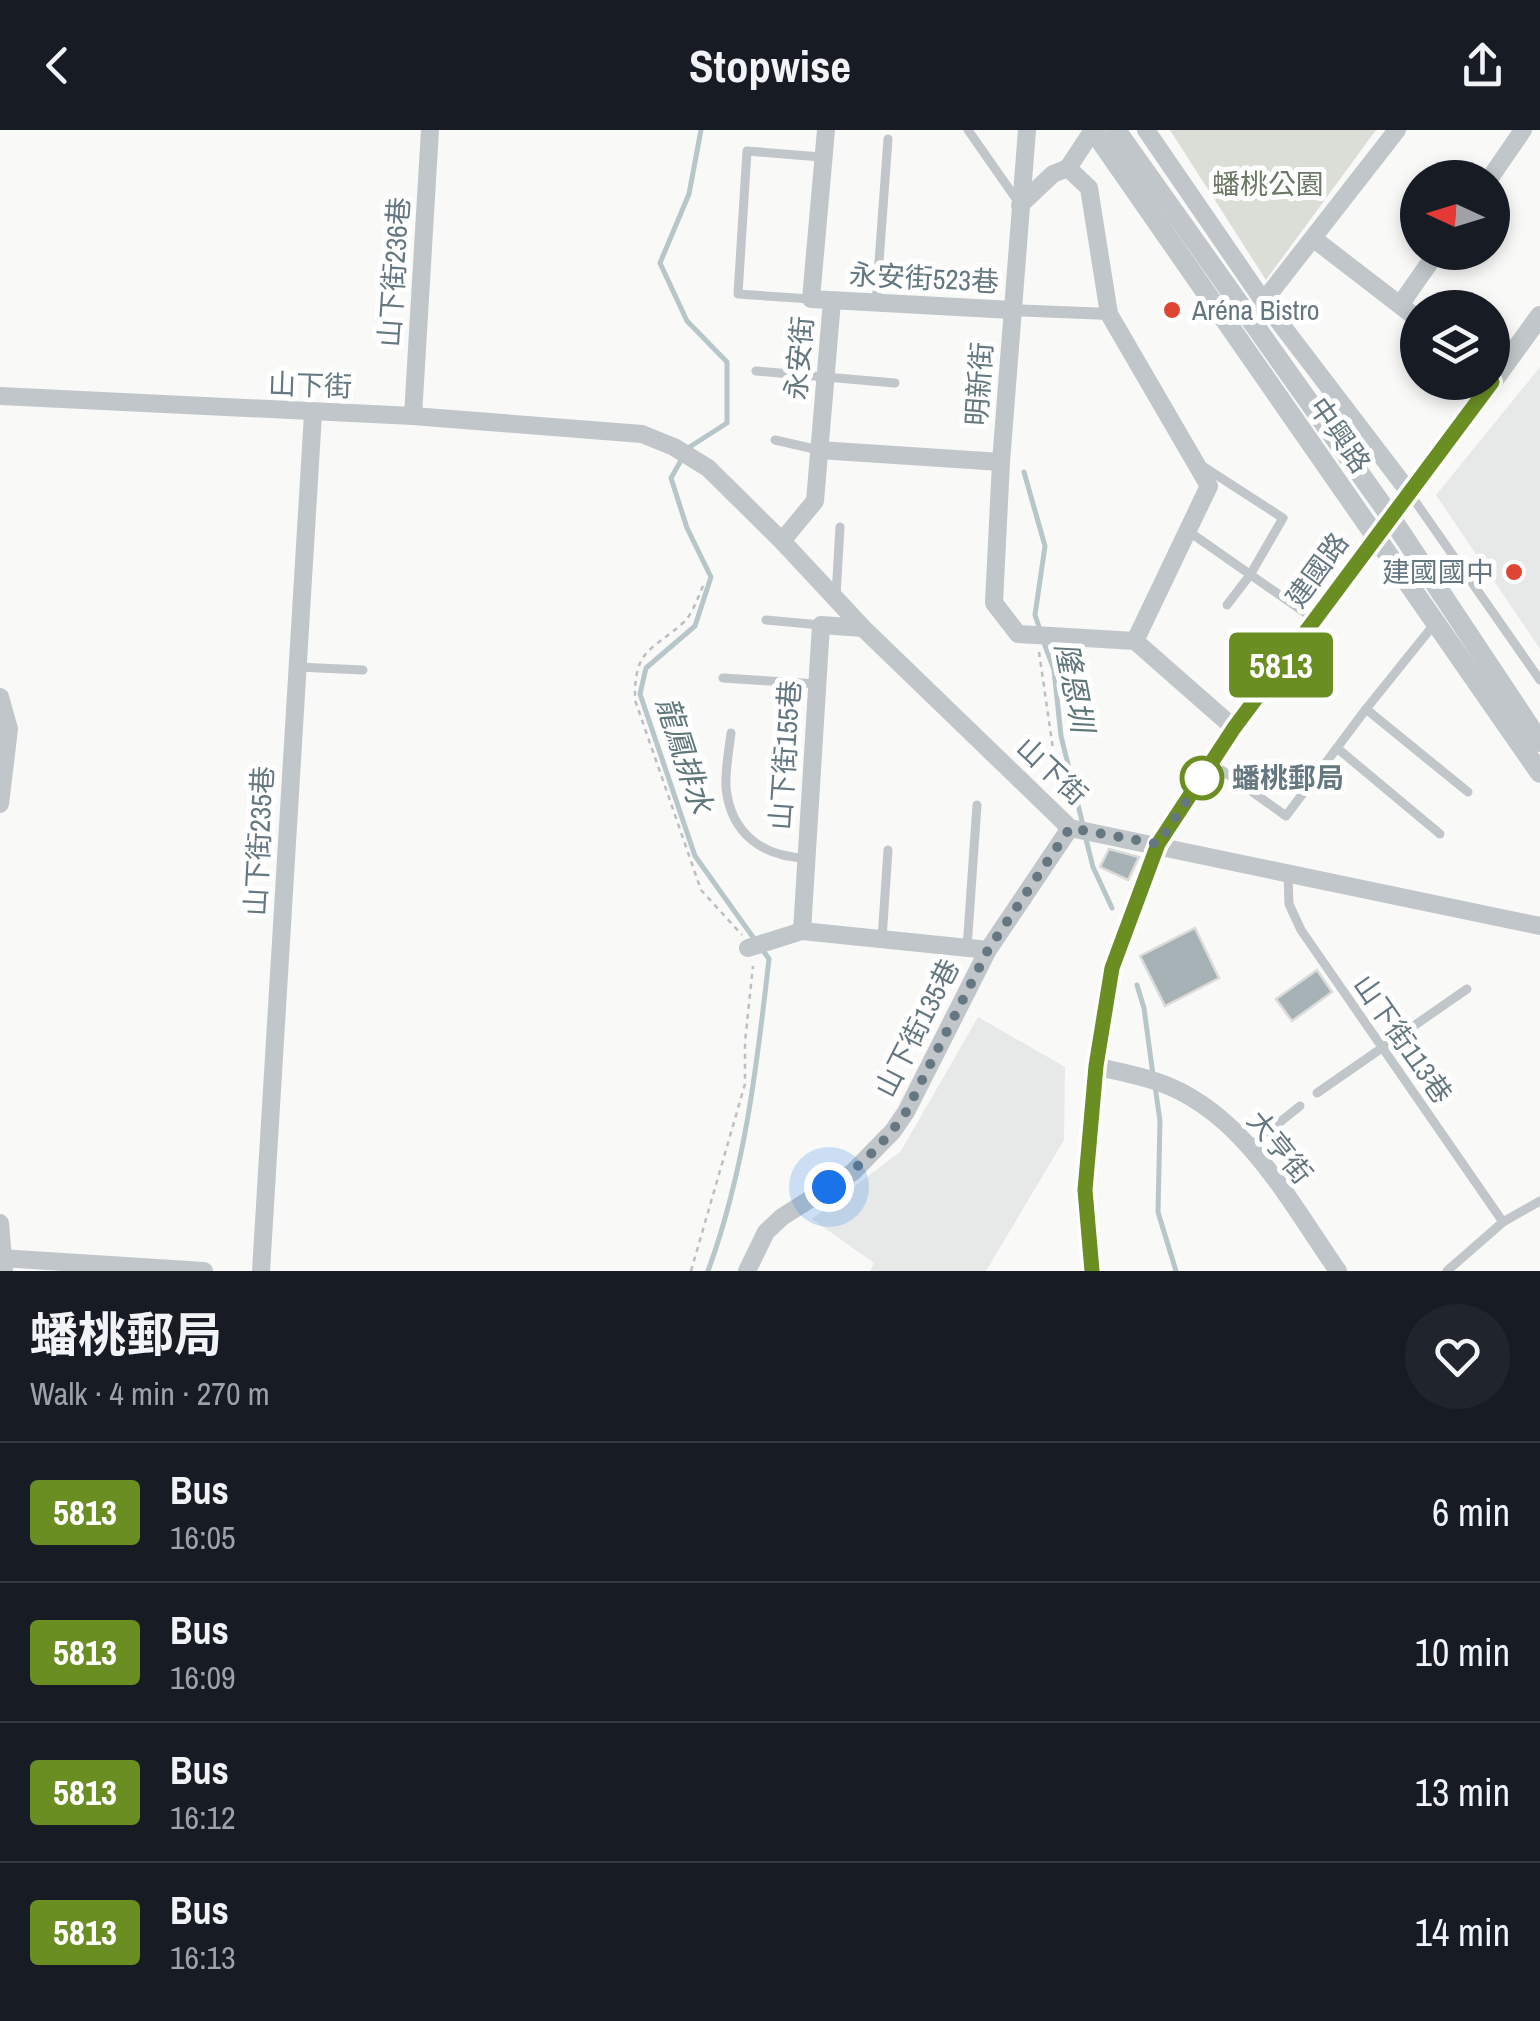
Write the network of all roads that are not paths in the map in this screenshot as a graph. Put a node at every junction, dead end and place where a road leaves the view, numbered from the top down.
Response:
1 (430, 130) edge
2 (826, 130) edge
3 (968, 130) edge
4 (1027, 130) edge
5 (1093, 130) edge
6 (1116, 130) edge
7 (1146, 130) edge
8 (1396, 130) edge
9 (1524, 130) edge
10 (888, 139) dead end
11 (821, 157) junction
12 (1503, 160) edge
13 (1068, 168) junction
14 (1020, 205) junction
15 (1314, 239) junction
16 (811, 299) junction
17 (832, 300) junction
18 (876, 302) junction
19 (1264, 302) junction
20 (1400, 306) edge
21 (1012, 310) junction
22 (1109, 314) junction
23 (1540, 316) edge
24 (1248, 318) junction
25 (1510, 357) edge
26 (756, 372) dead end
27 (826, 378) junction
28 (895, 383) dead end
29 (0, 396) edge
30 (1478, 400) edge
31 (312, 414) junction
32 (413, 416) junction
33 (776, 440) dead end
34 (820, 450) junction
35 (1194, 460) junction
36 (1001, 462) junction
37 (1408, 492) junction
38 (1390, 516) junction
39 (840, 528) dead end
40 (1188, 531) junction
41 (1376, 535) junction
42 (782, 540) junction
43 (1250, 575) junction
44 (836, 598) junction
45 (1227, 605) dead end
46 (1314, 619) junction
47 (766, 620) dead end
48 (1436, 622) junction
49 (821, 625) junction
50 (863, 628) junction
51 (1135, 641) junction
52 (297, 667) junction
53 (363, 670) dead end
54 (723, 678) dead end
55 (1540, 680) edge
56 (817, 684) junction
57 (0, 698) edge
58 (1366, 709) junction
59 (1234, 728) junction
60 (731, 732) dead end
61 (1540, 742) edge
62 (1337, 748) junction
63 (1212, 764) junction
64 (1540, 773) edge
65 (1468, 792) dead end
66 (0, 804) edge
67 (977, 805) dead end
68 (1079, 829) junction
69 (1440, 834) dead end
70 (1158, 844) junction
71 (888, 850) dead end
72 (806, 858) junction
73 (1288, 872) junction
74 (1540, 926) edge
75 (802, 930) junction
76 (882, 939) junction
77 (750, 947) road end
78 (967, 948) junction
79 (988, 950) junction
80 (1467, 990) dead end
81 (1382, 1049) junction
82 (1096, 1066) junction
83 (1316, 1093) dead end
84 (1300, 1106) dead end
85 (1250, 1146) junction
86 (1540, 1201) edge
87 (0, 1222) edge
88 (1503, 1222) junction
89 (2, 1262) edge
90 (204, 1271) edge
91 (261, 1271) edge
92 (746, 1271) edge
93 (1092, 1271) edge
94 (1338, 1271) edge
95 (1447, 1271) edge

1 - 32 street, 山下街236巷
2 - 11 street, 永安街
3 - 14 lane
4 - 14 street, 明新街
5 - 13 street
5 - 41 street, 中興路
6 - 24 street, 中興路
7 - 19 street
8 - 15 street
9 - 12 street
10 - 18 lane
11 - 16 street, 永安街
11 - 16 lane
13 - 14 street
13 - 22 street
14 - 21 street, 明新街
15 - 19 street
15 - 20 street
16 - 17 street, 永安街
17 - 18 street, 永安街523巷
17 - 27 street, 永安街
18 - 21 street, 永安街523巷
19 - 24 street
19 - 37 street
21 - 22 street
21 - 36 street, 明新街
22 - 35 street
23 - 25 street, 建國路
24 - 38 street, 中興路
26 - 27 lane
27 - 28 lane
27 - 34 street, 永安街
29 - 31 street, 山下街
30 - 37 street, 建國路
31 - 32 street, 山下街
31 - 52 street, 山下街235巷
32 - 42 street, 山下街
33 - 34 lane
34 - 36 street
34 - 42 street, 永安街
35 - 40 street
35 - 43 lane
36 - 51 street, 明新街
37 - 38 street, 建國路
37 - 55 lane
38 - 41 street, 建國路
38 - 61 street, 中興路
39 - 44 lane
40 - 43 lane
40 - 51 street
41 - 46 street, 建國路
41 - 48 street, 中興路
42 - 44 street, 山下街
43 - 45 lane
43 - 46 lane
44 - 50 street, 山下街
46 - 59 street, 建國路
47 - 49 lane
48 - 58 lane
48 - 64 street, 中興路
49 - 50 street
49 - 56 street, 山下街155巷
50 - 68 street, 山下街
51 - 59 street
52 - 53 lane
52 - 91 street, 山下街235巷
54 - 56 lane
56 - 72 street, 山下街155巷
57 - 66 street
58 - 62 lane
58 - 65 lane
59 - 63 street, 建國路
60 - 72 lane
62 - 63 lane
62 - 69 lane
63 - 70 street, 建國路
67 - 78 lane
68 - 70 street, 山下街
68 - 79 street, 山下街135巷
70 - 73 street, 山下街
70 - 82 street, 建國路
71 - 76 lane
72 - 75 street, 山下街155巷
73 - 74 street, 山下街
73 - 81 lane, 山下街113巷
75 - 76 street
75 - 77 street
76 - 78 street
78 - 79 street
79 - 92 street, 山下街135巷
80 - 81 lane
81 - 83 lane
81 - 88 lane, 山下街113巷
82 - 85 street, 大亨街
82 - 93 street, 建國路
84 - 85 lane
85 - 94 street, 大亨街
86 - 88 lane
87 - 89 street
88 - 95 lane
89 - 90 street

